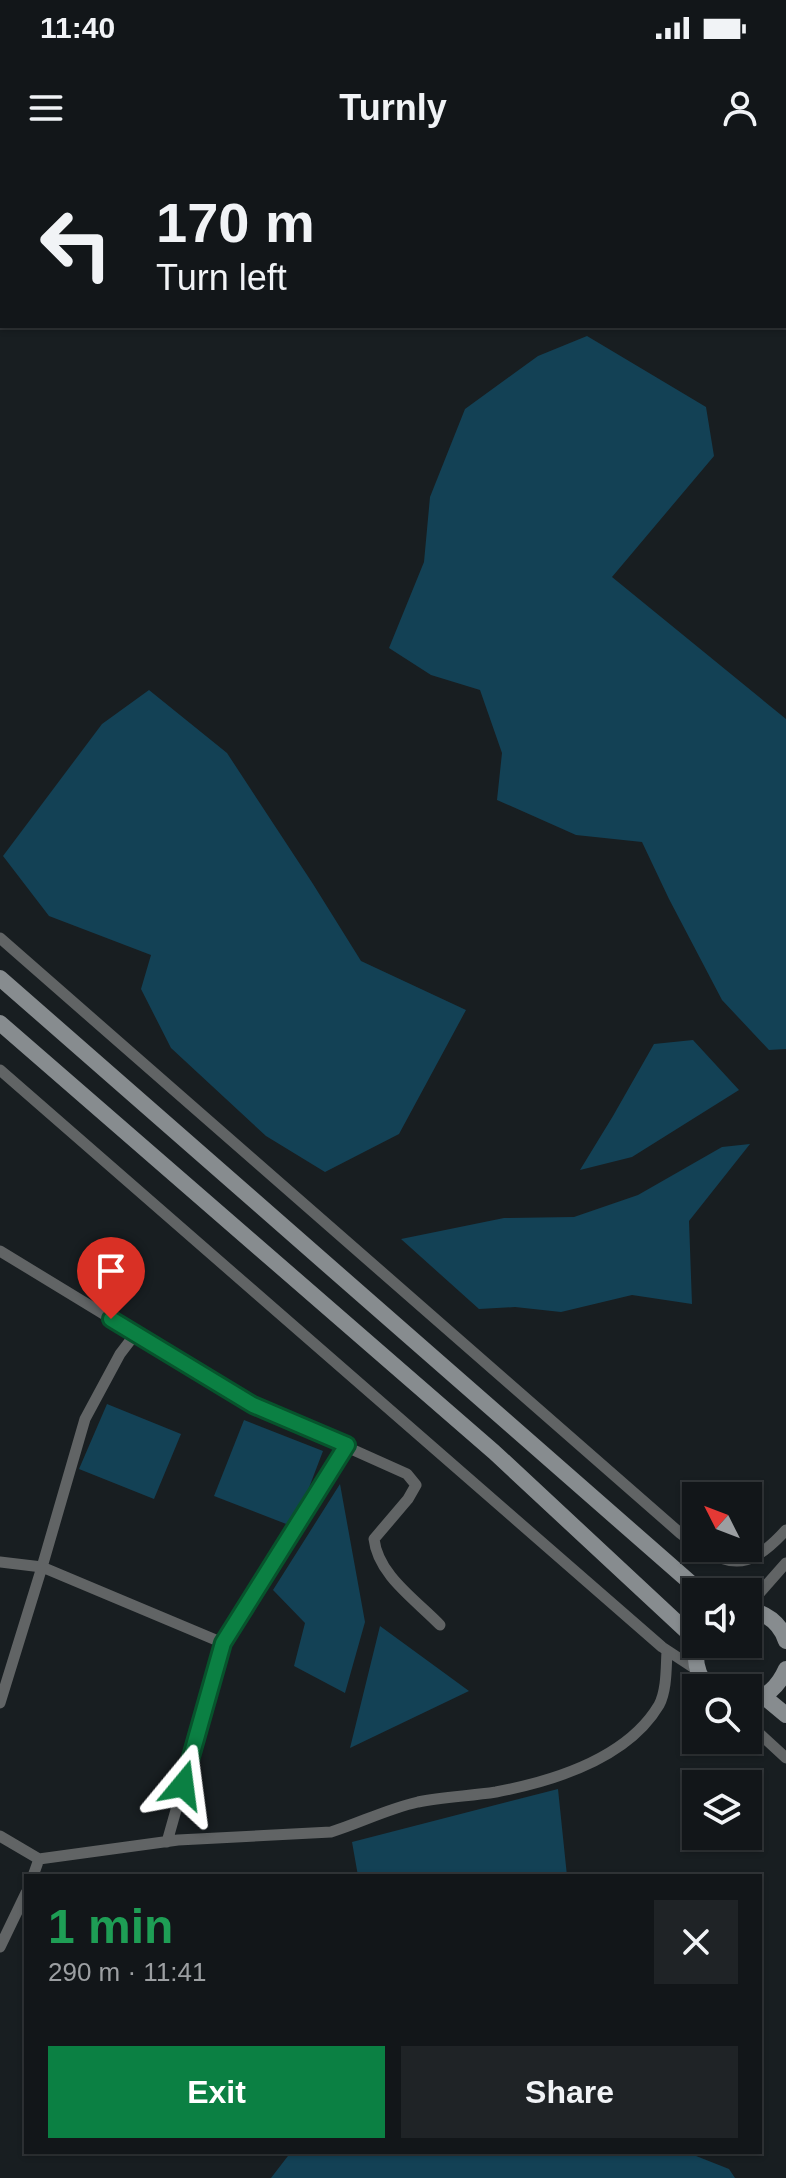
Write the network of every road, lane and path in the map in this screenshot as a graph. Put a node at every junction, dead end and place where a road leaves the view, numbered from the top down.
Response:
1 (0, 938) edge
2 (0, 978) edge
3 (0, 1023) edge
4 (0, 1070) edge
5 (0, 1251) edge
6 (136, 1333) junction
7 (347, 1445) junction
8 (786, 1530) edge
9 (682, 1535) edge
10 (762, 1552) edge
11 (0, 1562) edge
12 (786, 1563) edge
13 (42, 1567) junction
14 (685, 1578) edge
15 (762, 1591) edge
16 (762, 1612) edge
17 (440, 1625) dead end
18 (682, 1629) edge
19 (785, 1636) edge
20 (223, 1643) junction
21 (667, 1651) junction
22 (695, 1658) edge
23 (786, 1669) edge
24 (697, 1670) junction
25 (699, 1674) edge
26 (762, 1695) edge
27 (762, 1701) edge
28 (0, 1703) edge
29 (786, 1715) edge
30 (762, 1736) edge
31 (786, 1758) edge
32 (0, 1836) edge
33 (167, 1842) junction
34 (39, 1859) junction
35 (34, 1874) edge
36 (24, 1897) edge
37 (0, 1947) edge

1 - 9 street
2 - 14 street
3 - 18 street
4 - 21 street
5 - 6 street
6 - 7 street
6 - 13 street
7 - 17 street
7 - 20 street
8 - 10 street
11 - 13 street
12 - 15 street
13 - 20 street
13 - 28 street
16 - 19 street
20 - 33 street
21 - 24 street
21 - 33 street
22 - 24 street
23 - 26 street
24 - 25 street
27 - 29 street
30 - 31 street
32 - 34 street
33 - 34 street
34 - 35 street
36 - 37 street

